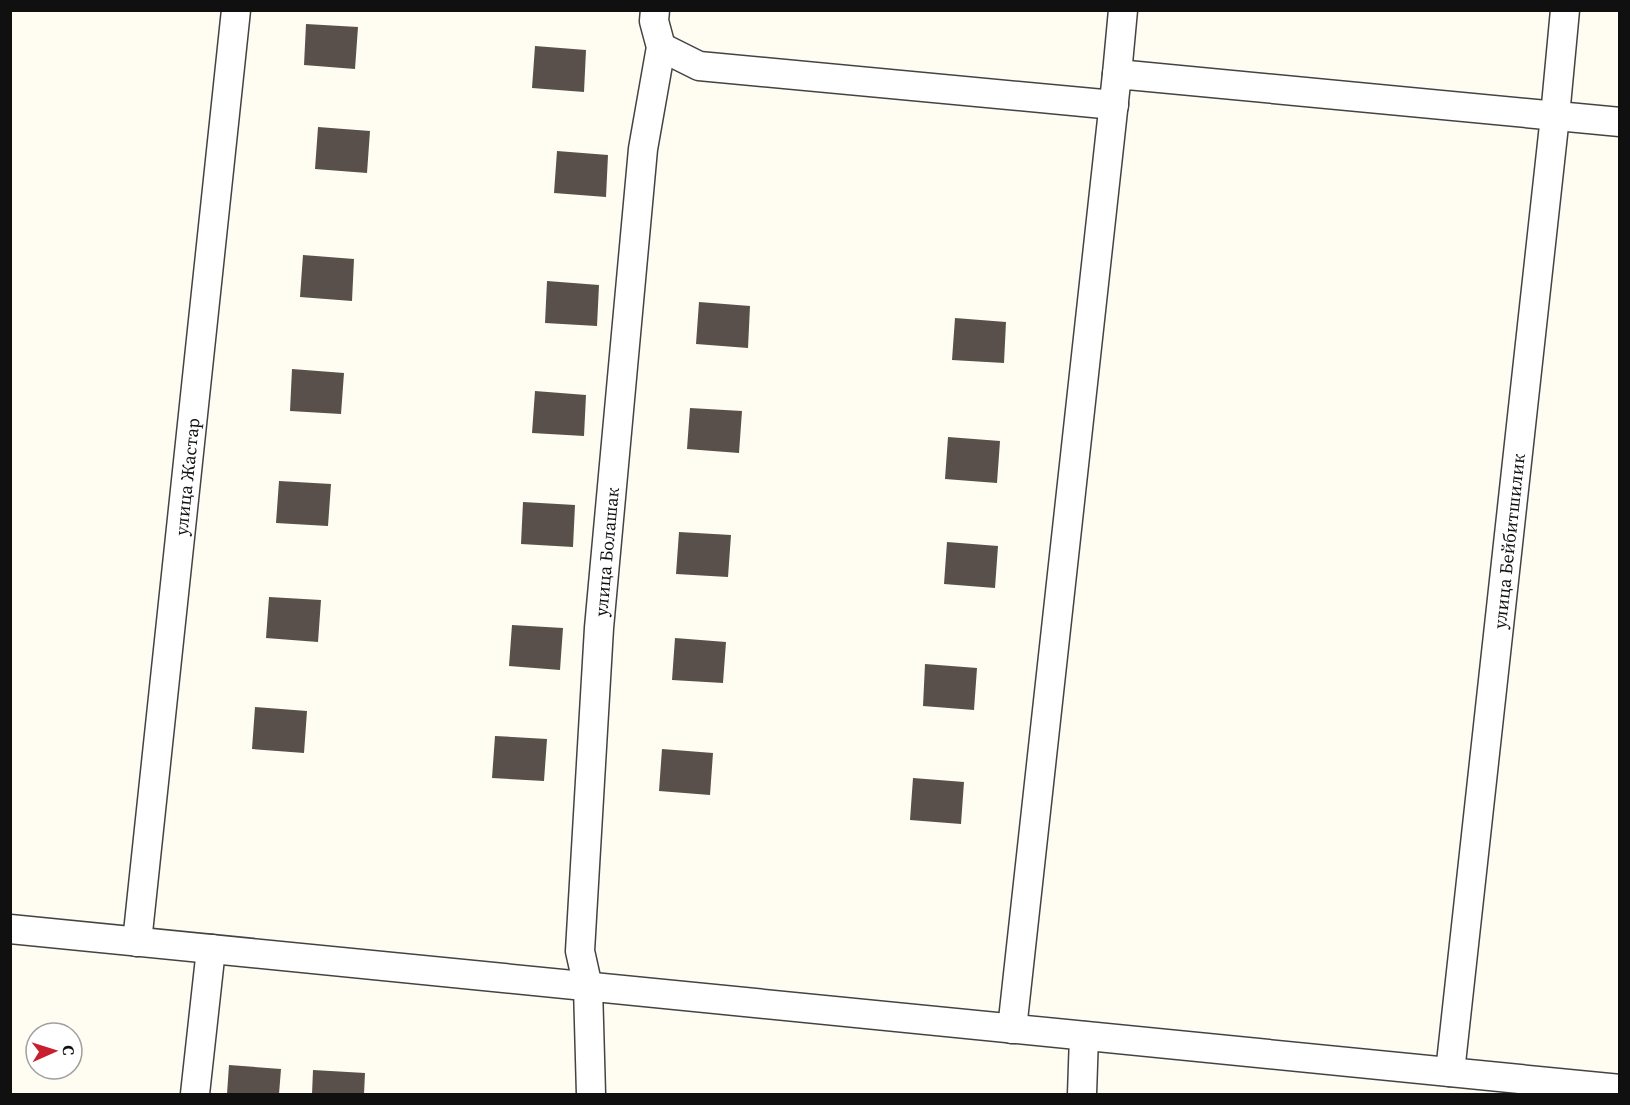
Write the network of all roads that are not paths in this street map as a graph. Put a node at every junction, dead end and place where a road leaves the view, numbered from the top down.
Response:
1 (236, 10) edge
2 (655, 10) edge
3 (1123, 10) edge
4 (1565, 10) edge
5 (661, 47) junction
6 (1118, 74) junction
7 (1114, 105) junction
8 (1555, 116) junction
9 (1620, 122) edge
10 (10, 929) edge
11 (137, 942) junction
12 (211, 949) junction
13 (588, 987) junction
14 (1012, 1029) junction
15 (1084, 1036) junction
16 (1450, 1072) junction
17 (1530, 1088) edge
18 (1620, 1089) edge
19 (195, 1095) edge
20 (591, 1095) edge
21 (1082, 1095) edge

1 - 11 street, улица Жастар
2 - 5 street, улица Болашак
3 - 6 street
4 - 8 street, улица Бейбитшилик
5 - 7 street
5 - 13 street, улица Болашак
6 - 7 street
6 - 8 street
7 - 14 street
8 - 9 street
8 - 16 street, улица Бейбитшилик
10 - 11 street
11 - 12 street
12 - 13 street
12 - 19 street
13 - 14 street
13 - 20 street, улица Болашак
14 - 15 street
15 - 16 street
15 - 21 street
16 - 17 street
17 - 18 street

